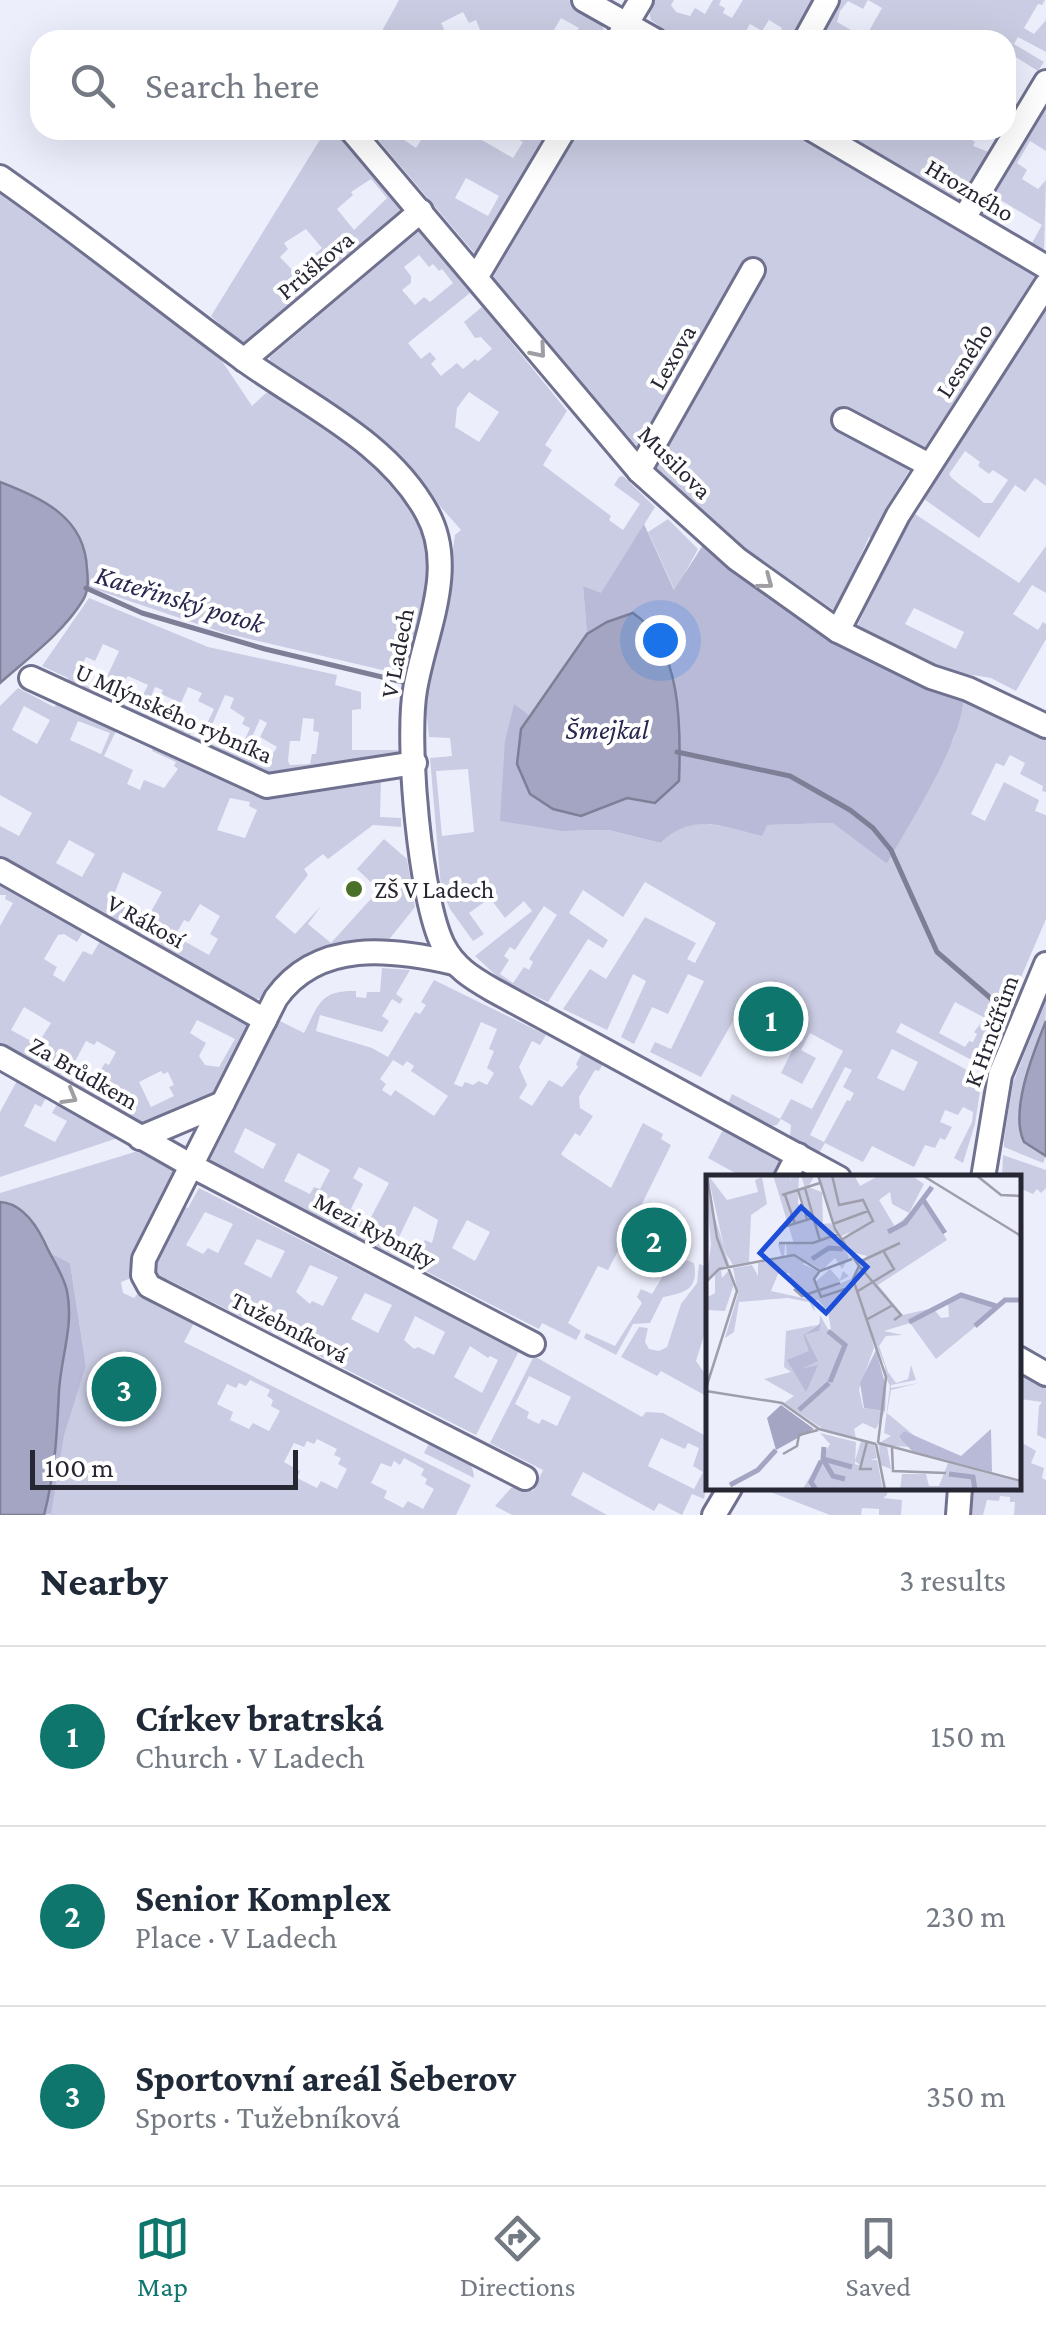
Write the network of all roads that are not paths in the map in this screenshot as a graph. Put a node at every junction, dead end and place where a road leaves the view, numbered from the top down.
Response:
1 (584, 0) edge
2 (641, 0) edge
3 (828, 0) edge
4 (620, 30) edge
5 (623, 30) edge
6 (811, 30) edge
7 (1046, 82) edge
8 (1016, 132) edge
9 (360, 140) edge
10 (558, 140) edge
11 (830, 140) edge
12 (1011, 140) edge
13 (0, 177) edge
14 (421, 211) junction
15 (964, 218) junction
16 (1046, 267) edge
17 (755, 272) dead end
18 (477, 276) junction
19 (1046, 285) edge
20 (244, 360) junction
21 (844, 420) dead end
22 (929, 465) junction
23 (640, 470) junction
24 (838, 631) junction
25 (32, 678) dead end
26 (1046, 726) edge
27 (415, 763) junction
28 (0, 870) edge
29 (454, 963) junction
30 (1046, 964) edge
31 (265, 1020) junction
32 (0, 1057) edge
33 (223, 1103) junction
34 (140, 1138) junction
35 (798, 1155) junction
36 (192, 1166) junction
37 (788, 1175) edge
38 (833, 1175) edge
39 (983, 1175) edge
40 (534, 1344) dead end
41 (1021, 1360) edge
42 (1046, 1374) edge
43 (525, 1478) dead end
44 (729, 1490) edge
45 (960, 1490) edge
46 (714, 1515) edge
47 (958, 1515) edge

1 - 4 street
2 - 5 street
3 - 6 street
7 - 8 street
9 - 14 street, Musilova
10 - 18 street
11 - 15 street, Hrozného
12 - 15 street
13 - 20 street, V Ladech
14 - 18 street, Musilova
14 - 20 street, Průškova
15 - 16 street, Hrozného
17 - 23 street, Lexova
18 -> 23 street, Musilova
19 - 22 street, Lesného
20 - 27 street, V Ladech
21 - 22 street
22 - 24 street, Lesného
23 -> 24 street, Musilova
24 - 26 street, Musilova
25 - 27 street, U Mlýnského rybníka
27 - 29 street, V Ladech
28 - 31 street, V Rákosí
29 - 31 street
29 - 35 street
30 - 39 street, K Hrnčířům
31 - 33 street
32 -> 34 street, Za Brůdkem
33 - 34 street
33 - 36 street
34 - 36 street, Mezi Rybníky
35 - 37 street
35 - 38 street
36 - 40 street, Mezi Rybníky
36 - 43 street, Tužebníková
41 - 42 street
44 - 46 street
45 - 47 street

